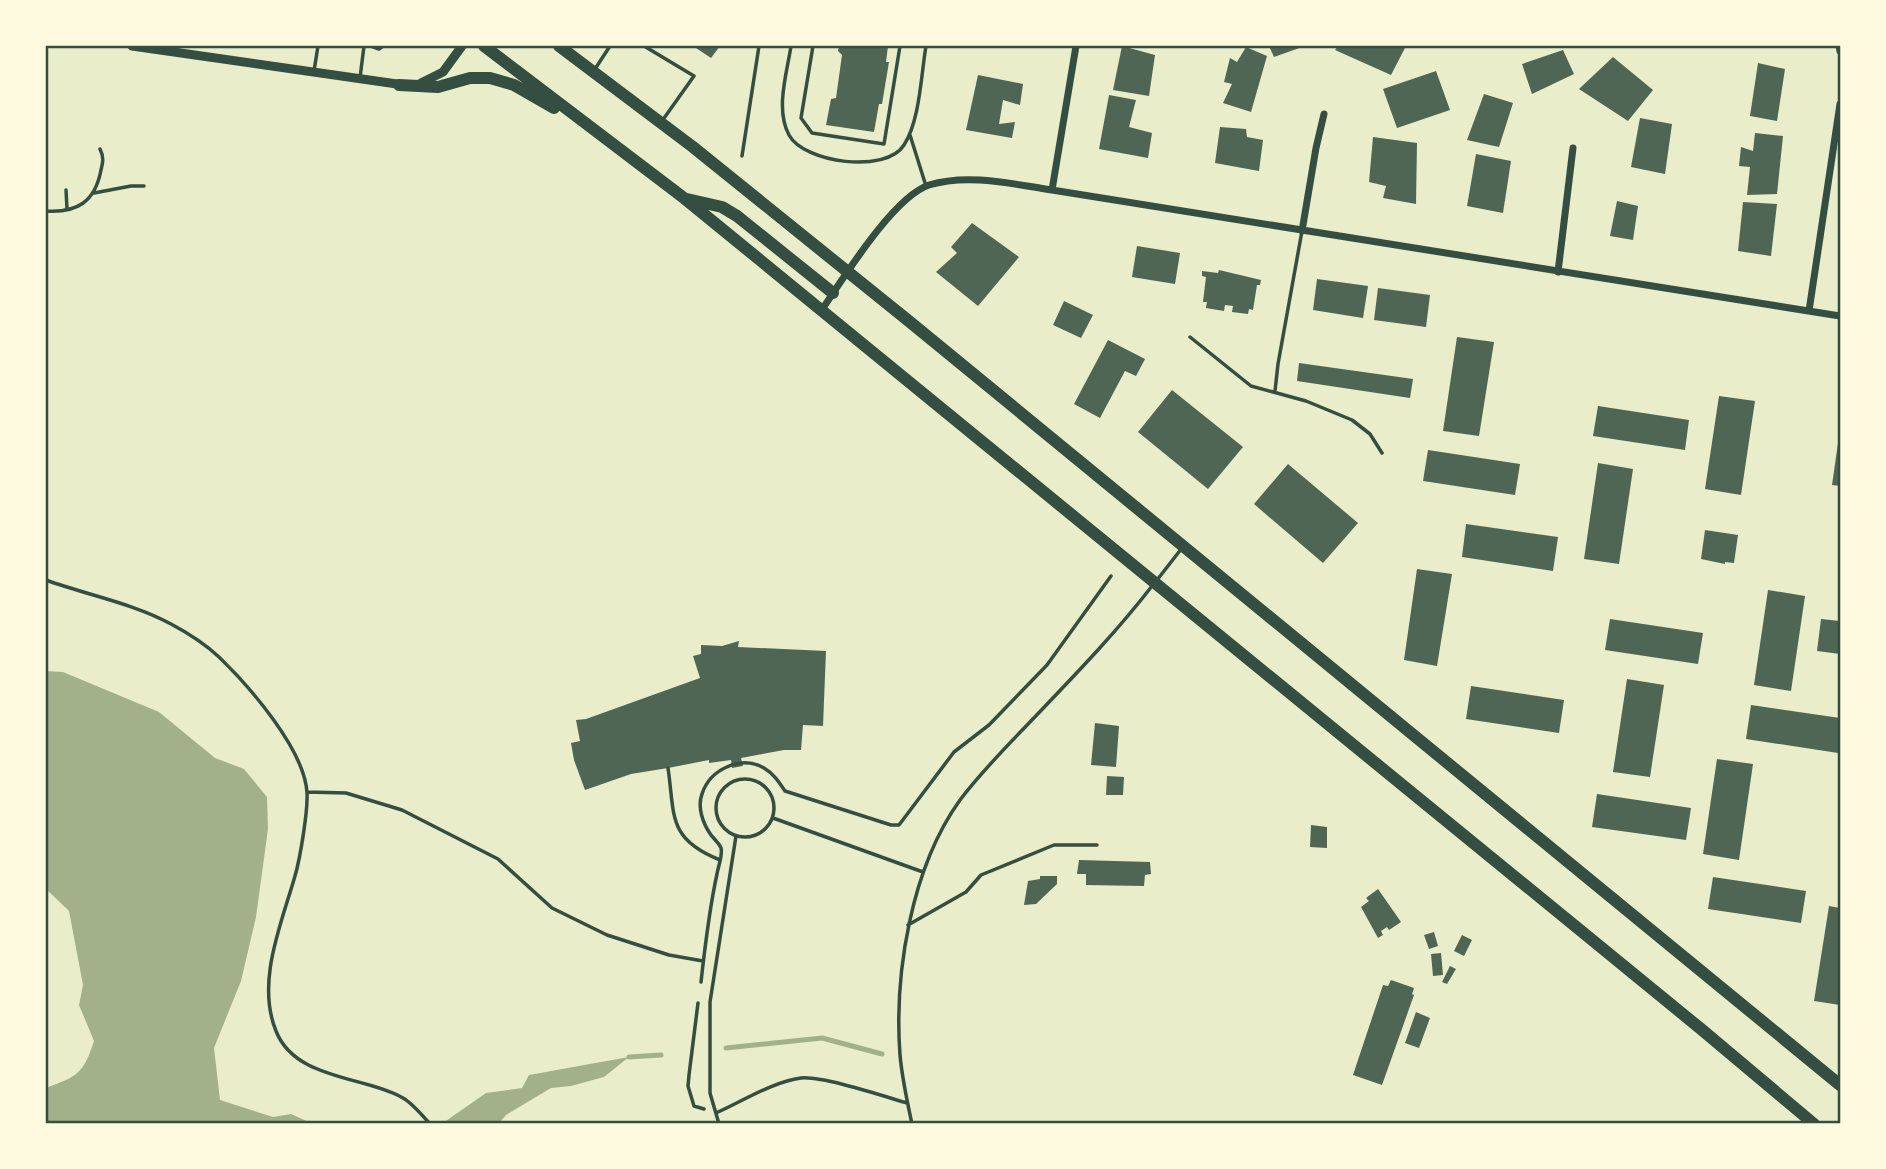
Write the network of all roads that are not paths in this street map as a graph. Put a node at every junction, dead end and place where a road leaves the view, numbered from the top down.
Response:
1 (132, 46) edge
2 (318, 46) edge
3 (365, 46) edge
4 (371, 46) edge
5 (383, 46) edge
6 (462, 46) edge
7 (484, 46) edge
8 (559, 46) edge
9 (610, 46) edge
10 (644, 46) edge
11 (791, 46) edge
12 (926, 46) edge
13 (1076, 46) edge
14 (1839, 46) edge
15 (1840, 51) edge
16 (594, 70) junction
17 (314, 73) junction
18 (360, 80) junction
19 (398, 85) junction
20 (1840, 104) edge
21 (1324, 114) dead end
22 (661, 122) junction
23 (909, 133) junction
24 (1573, 148) dead end
25 (624, 151) junction
26 (926, 186) junction
27 (1052, 190) junction
28 (684, 198) junction
29 (1302, 231) junction
30 (848, 272) junction
31 (1558, 272) junction
32 (834, 293) junction
33 (821, 311) junction
34 (1809, 311) junction
35 (1840, 316) edge
36 (1190, 337) dead end
37 (1275, 391) junction
38 (1382, 453) dead end
39 (1184, 546) junction
40 (1154, 584) junction
41 (772, 817) junction
42 (736, 836) junction
43 (1097, 845) dead end
44 (922, 872) junction
45 (908, 925) junction
46 (1840, 1085) edge
47 (908, 1103) junction
48 (716, 1113) junction
49 (719, 1124) edge
50 (912, 1124) edge
51 (1814, 1124) edge

1 - 17 street
2 - 17 lane
3 - 18 lane
4 - 5 lane
6 - 19 street
7 - 25 main road
8 - 16 main road
9 - 16 lane
10 - 22 lane
11 - 23 lane
12 - 23 lane
13 - 27 street
14 - 15 street
16 - 22 main road
17 - 18 street
18 - 19 street
19 - 25 main road
20 - 34 street
21 - 29 street
22 - 30 main road
23 - 26 lane
24 - 31 street
25 - 28 main road
26 - 27 street
26 - 30 street
27 - 29 street
28 - 32 main road
28 - 33 main road
29 - 31 street
29 - 37 lane
30 - 32 street
30 - 39 main road
31 - 34 street
32 - 33 street
33 - 40 main road
34 - 35 street
36 - 37 lane
37 - 38 lane
39 - 40 lane
39 - 46 main road
40 - 44 lane
40 - 51 main road
41 - 42 lane
41 - 42 lane
41 - 44 lane
42 - 48 lane
43 - 45 lane
44 - 45 lane
45 - 47 lane
47 - 48 lane
47 - 50 lane
48 - 49 lane

